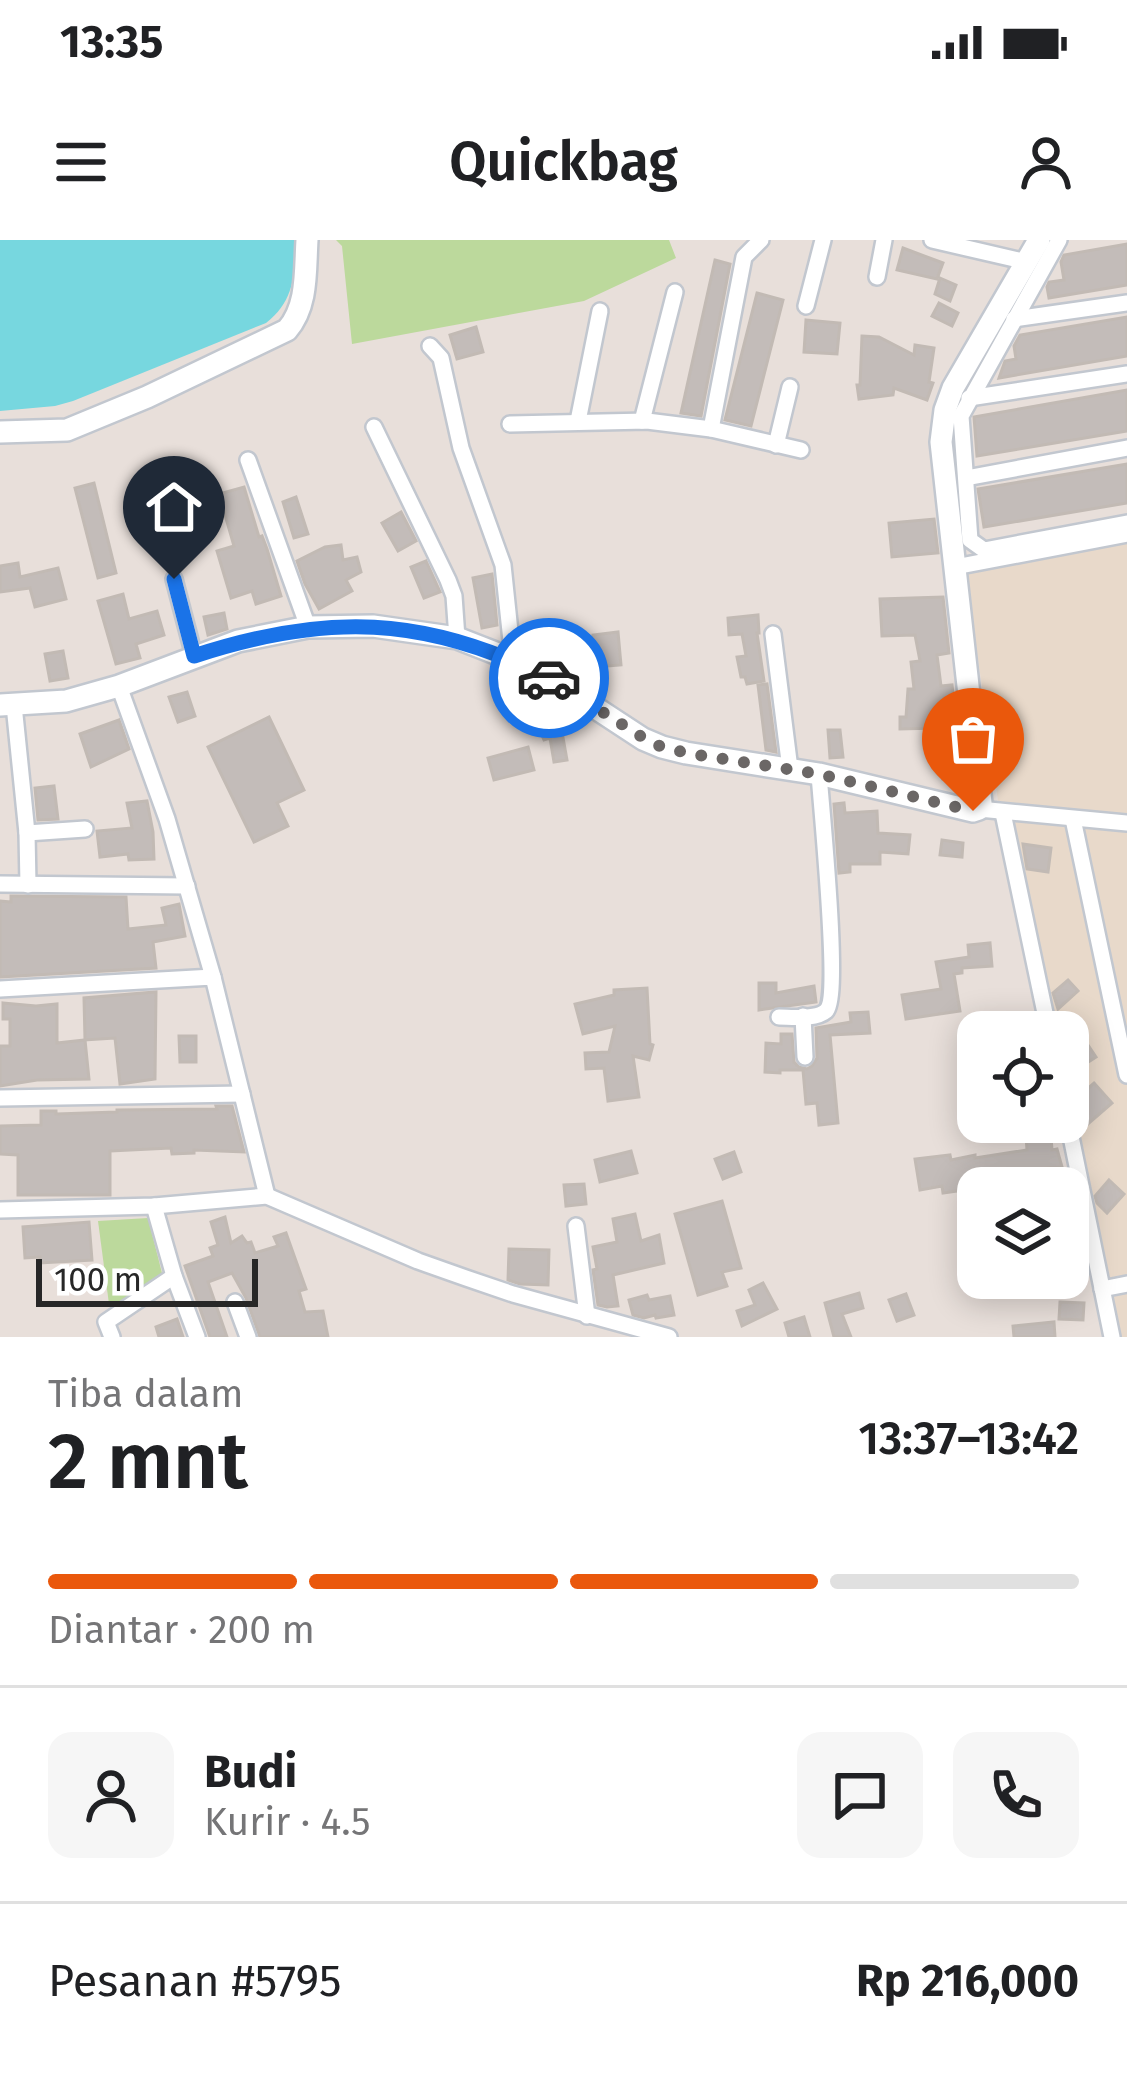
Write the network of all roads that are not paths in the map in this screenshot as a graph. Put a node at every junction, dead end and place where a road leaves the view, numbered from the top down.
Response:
1 (307, 240) edge
2 (760, 240) edge
3 (823, 240) edge
4 (884, 240) edge
5 (932, 240) edge
6 (1039, 240) edge
7 (1061, 240) edge
8 (1027, 262) junction
9 (877, 277) dead end
10 (675, 292) dead end
11 (1127, 303) edge
12 (806, 306) dead end
13 (600, 311) dead end
14 (1014, 319) junction
15 (430, 346) dead end
16 (1127, 374) edge
17 (790, 387) dead end
18 (969, 398) junction
19 (578, 421) junction
20 (642, 421) junction
21 (510, 424) dead end
22 (374, 427) dead end
23 (710, 429) junction
24 (0, 432) edge
25 (776, 445) junction
26 (1127, 448) edge
27 (802, 450) dead end
28 (248, 460) dead end
29 (966, 478) junction
30 (1127, 523) edge
31 (1127, 534) edge
32 (955, 567) junction
33 (174, 579) dead end
34 (308, 627) junction
35 (773, 634) dead end
36 (457, 638) junction
37 (194, 656) junction
38 (513, 660) junction
39 (119, 686) junction
40 (7, 705) edge
41 (790, 769) junction
42 (819, 774) junction
43 (979, 809) junction
44 (1004, 813) junction
45 (1073, 819) junction
46 (1127, 823) edge
47 (86, 829) dead end
48 (26, 833) junction
49 (0, 884) edge
50 (28, 885) junction
51 (187, 886) junction
52 (213, 977) junction
53 (0, 988) edge
54 (1045, 1011) edge
55 (803, 1016) junction
56 (778, 1017) dead end
57 (805, 1057) dead end
58 (1127, 1075) edge
59 (242, 1094) junction
60 (0, 1098) edge
61 (1072, 1143) edge
62 (267, 1196) junction
63 (154, 1205) junction
64 (0, 1210) edge
65 (576, 1226) dead end
66 (174, 1276) junction
67 (1127, 1284) edge
68 (1102, 1289) junction
69 (235, 1302) dead end
70 (587, 1316) junction
71 (112, 1337) edge
72 (197, 1337) edge
73 (248, 1337) edge
74 (669, 1337) edge
75 (1112, 1337) edge

1 - 24 street
2 - 23 street
3 - 12 street
4 - 9 street
5 - 8 street
6 - 8 street
7 - 14 street
8 - 32 street
10 - 20 street
11 - 14 street
13 - 19 street
14 - 18 street
15 - 38 street
16 - 18 street
17 - 25 street
18 - 29 street
19 - 20 street
19 - 21 street
20 - 23 street
22 - 36 street
23 - 25 street
25 - 27 street
26 - 29 street
28 - 34 street
29 - 30 street
31 - 32 street
32 - 43 street
33 - 37 street
34 - 36 street
34 - 37 street
35 - 41 street
36 - 38 street
37 - 39 street
38 - 41 street
39 - 40 street
39 - 51 street
40 - 48 street
41 - 42 street
42 - 43 street
42 - 55 street
43 - 44 street
44 - 45 street
44 - 54 street
45 - 46 street
45 - 58 street
47 - 48 street
48 - 50 street
49 - 50 street
50 - 51 street
51 - 52 street
52 - 53 street
52 - 59 street
55 - 56 street
55 - 57 street
59 - 60 street
59 - 62 street
61 - 68 street
62 - 63 street
62 - 70 street
63 - 64 street
63 - 66 street
65 - 70 street
66 - 71 street
66 - 72 street
67 - 68 street
68 - 75 street
69 - 73 street
70 - 74 street

